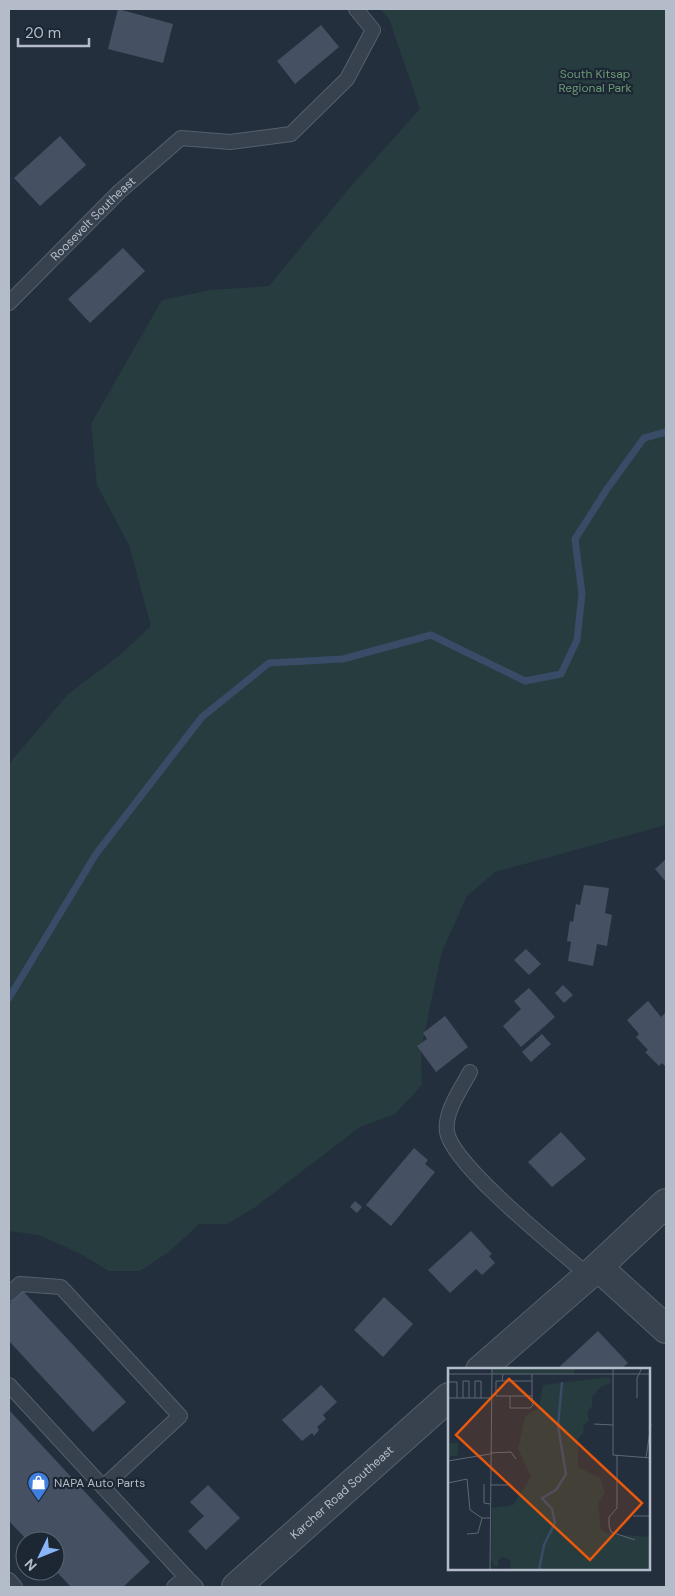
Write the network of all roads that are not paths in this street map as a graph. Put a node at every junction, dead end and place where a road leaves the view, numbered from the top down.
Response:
1 (356, 9) edge
2 (9, 303) edge
3 (470, 1072) dead end
4 (666, 1203) edge
5 (593, 1271) junction
6 (9, 1294) edge
7 (666, 1329) edge
8 (482, 1368) edge
9 (9, 1385) edge
10 (448, 1398) edge
11 (103, 1487) junction
12 (9, 1580) edge
13 (191, 1582) edge
14 (16, 1587) edge
15 (174, 1587) edge
16 (236, 1587) edge

1 - 2 lane, Roosevelt Southeast
3 - 5 lane
4 - 5 street
5 - 7 street
5 - 8 street
6 - 11 lane
9 - 11 lane
10 - 16 street, Karcher Road Southeast
11 - 13 lane
12 - 14 lane
13 - 15 lane

